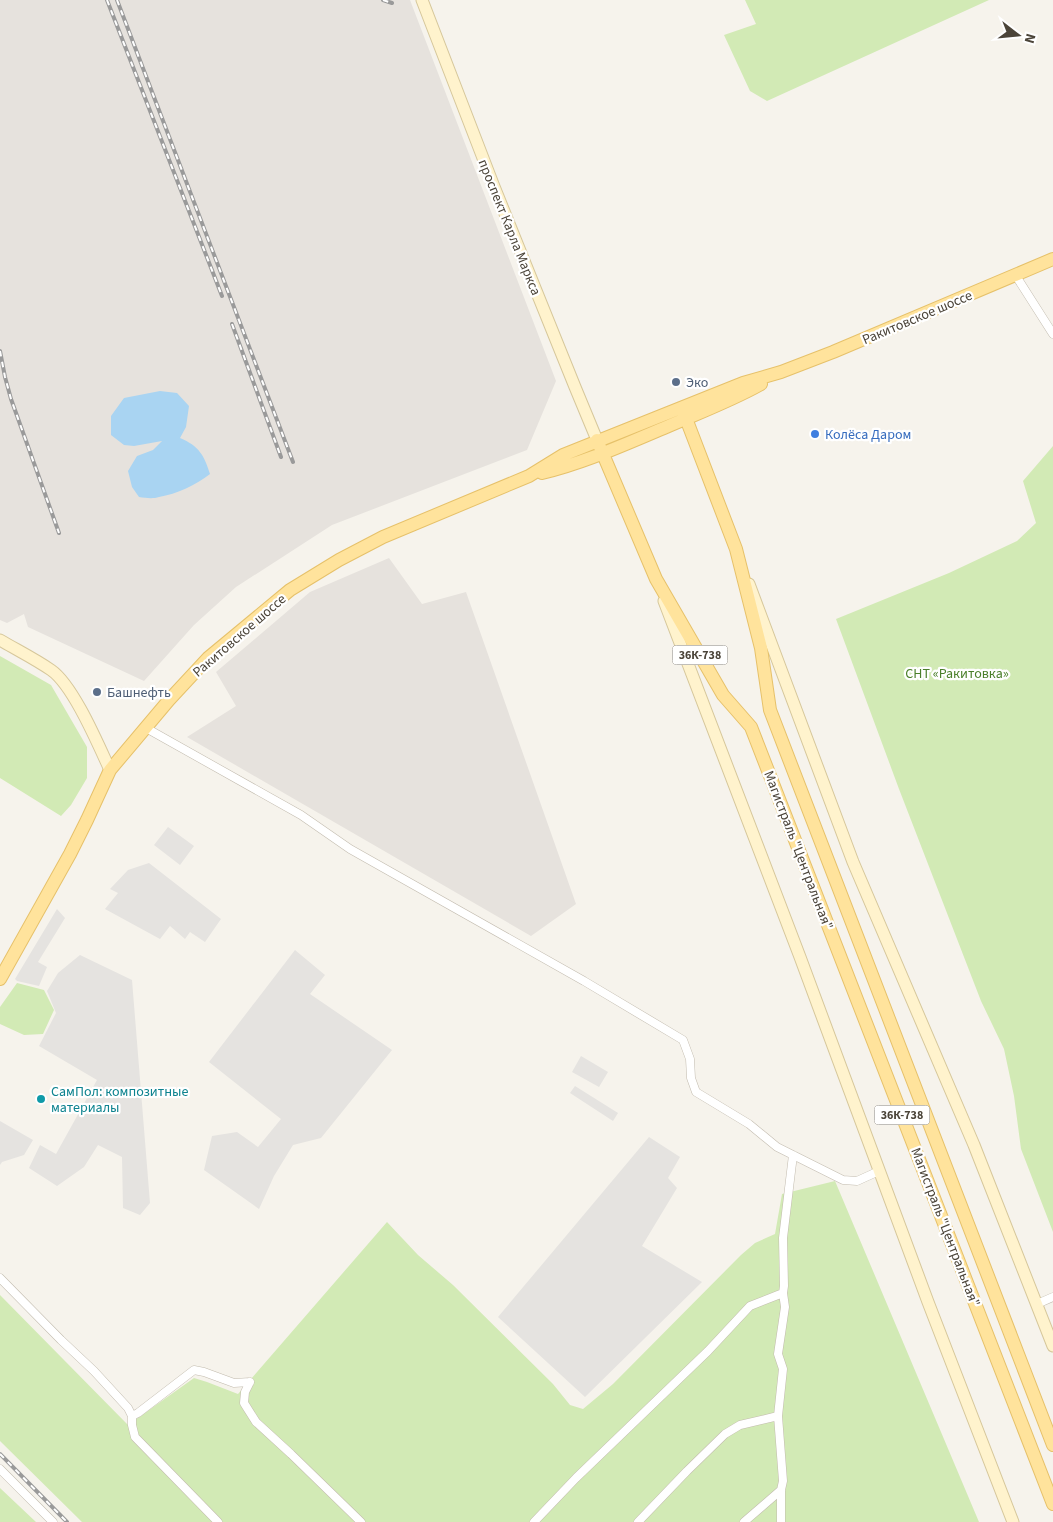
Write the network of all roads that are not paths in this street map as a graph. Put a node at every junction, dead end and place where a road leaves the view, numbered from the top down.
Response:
1 (422, 0) edge
2 (1053, 259) edge
3 (1016, 276) junction
4 (1053, 334) edge
5 (684, 413) junction
6 (598, 440) junction
7 (603, 453) junction
8 (529, 476) junction
9 (736, 549) junction
10 (656, 579) junction
11 (0, 640) edge
12 (146, 728) junction
13 (110, 770) junction
14 (0, 978) edge
15 (793, 1155) junction
16 (879, 1170) junction
17 (0, 1278) edge
18 (783, 1293) junction
19 (1053, 1297) edge
20 (1037, 1304) junction
21 (1053, 1346) edge
22 (132, 1416) junction
23 (778, 1416) junction
24 (1053, 1446) edge
25 (0, 1469) edge
26 (781, 1490) junction
27 (1053, 1504) edge
28 (53, 1522) edge
29 (218, 1522) edge
30 (361, 1522) edge
31 (534, 1522) edge
32 (638, 1522) edge
33 (744, 1522) edge
34 (781, 1522) edge
35 (1014, 1522) edge

1 - 6 main road, проспект Карла Маркса
2 - 3 main road, Ракитовское шоссе
3 - 4 street
3 - 5 main road, Ракитовское шоссе
5 - 6 main road, Ракитовское шоссе
5 - 7 main road, Ракитовское шоссе
5 - 9 main road, 36К-738
6 - 7 main road, проспект Карла Маркса
6 - 8 main road, Ракитовское шоссе
7 - 8 main road, Ракитовское шоссе
7 - 10 main road, 36К-738
8 - 12 main road, Ракитовское шоссе
9 - 20 main road
9 - 24 main road, Магистраль "Центральная" / 36К-738
10 - 16 main road
10 - 27 main road, Магистраль "Центральная" / 36К-738
11 - 13 main road
12 - 13 main road, Ракитовское шоссе
12 - 15 street
13 - 14 main road, Ракитовское шоссе
15 - 16 street
15 - 18 street
16 - 35 main road
17 - 22 street
18 - 23 street
18 - 31 street
19 - 20 street
20 - 21 main road
22 - 29 street
22 - 30 street
23 - 26 street
23 - 32 street
25 - 28 street
26 - 33 street
26 - 34 street

